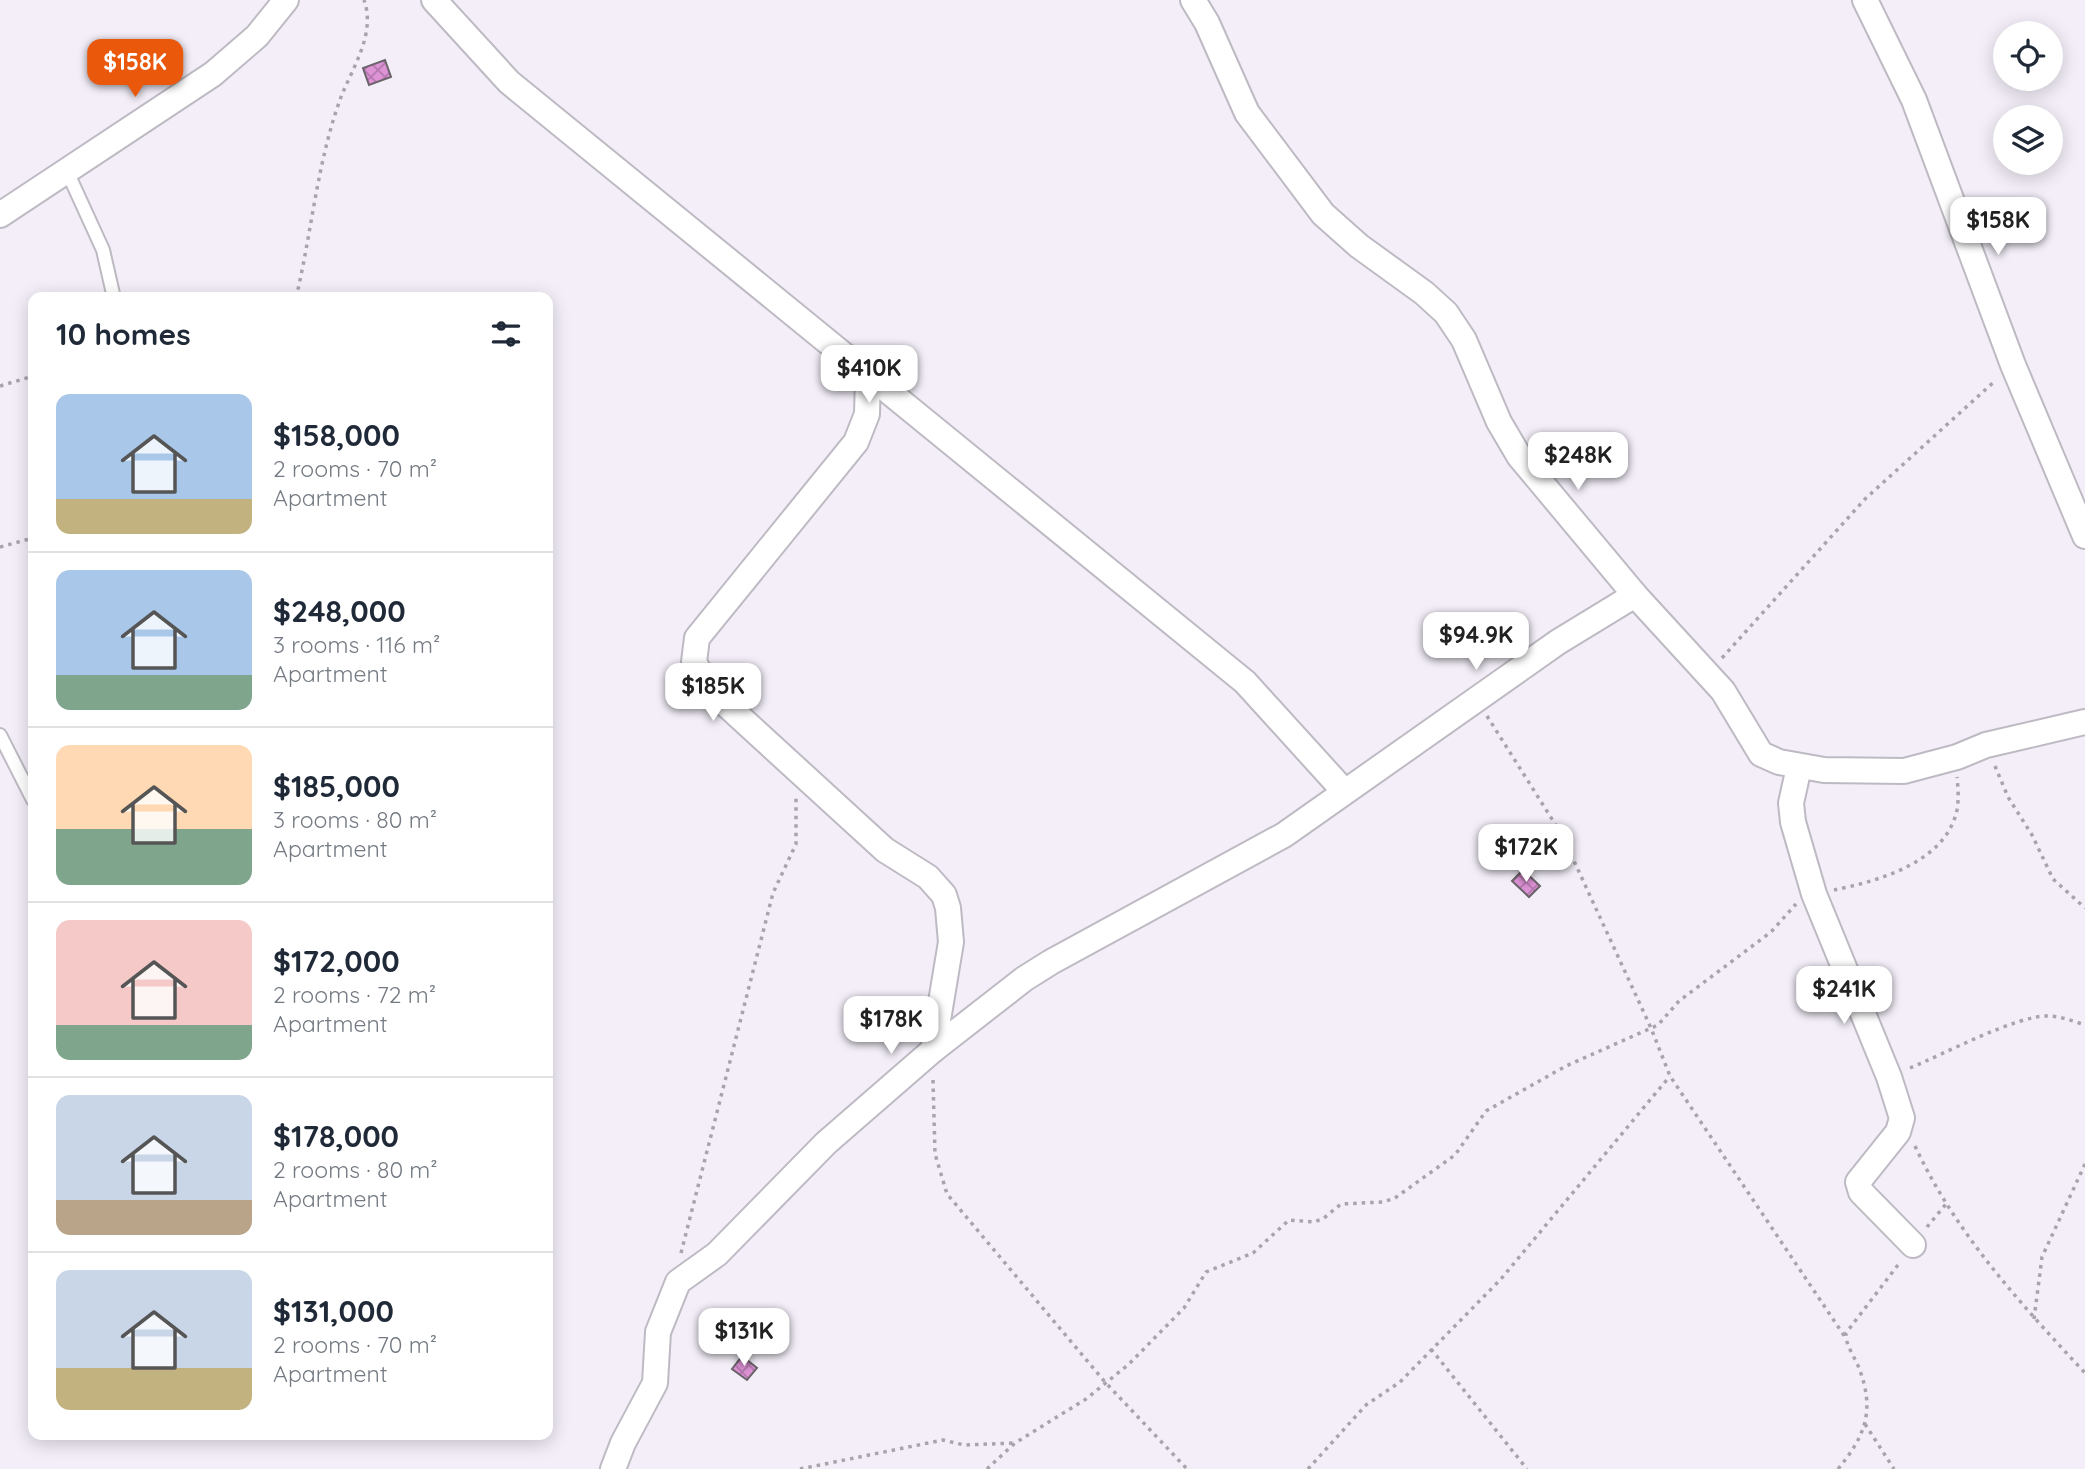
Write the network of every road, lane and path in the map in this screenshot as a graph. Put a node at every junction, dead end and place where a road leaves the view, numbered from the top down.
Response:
1 (286, 0) edge
2 (365, 0) edge
3 (434, 0) edge
4 (1193, 0) edge
5 (1866, 0) edge
6 (66, 169) junction
7 (0, 215) edge
8 (113, 292) edge
9 (297, 292) edge
10 (2013, 365) junction
11 (869, 375) junction
12 (28, 378) edge
13 (0, 386) edge
14 (2085, 536) edge
15 (28, 539) edge
16 (0, 547) edge
17 (1635, 595) junction
18 (1708, 674) junction
19 (1477, 700) junction
20 (2085, 722) edge
21 (0, 735) edge
22 (1986, 745) junction
23 (1956, 758) junction
24 (1799, 766) junction
25 (795, 768) junction
26 (28, 790) edge
27 (1344, 791) junction
28 (1813, 889) junction
29 (2085, 908) edge
30 (2085, 1025) edge
31 (1651, 1028) junction
32 (933, 1050) junction
33 (1670, 1076) junction
34 (1889, 1077) junction
35 (1902, 1118) junction
36 (2085, 1164) edge
37 (1946, 1204) junction
38 (1913, 1245) junction
39 (671, 1293) junction
40 (2034, 1319) junction
41 (1845, 1337) junction
42 (1431, 1349) junction
43 (2085, 1373) edge
44 (1105, 1382) junction
45 (1865, 1424) junction
46 (1015, 1443) junction
47 (613, 1469) edge
48 (800, 1469) edge
49 (987, 1469) edge
50 (1187, 1469) edge
51 (1308, 1469) edge
52 (1527, 1469) edge
53 (1838, 1469) edge
54 (1894, 1469) edge

1 - 6 street
2 - 9 path
3 - 11 street
4 - 17 street
5 - 10 street
6 - 7 street
6 - 8 lane
10 - 14 street
10 - 18 path
11 - 25 street
11 - 27 street
12 - 13 path
15 - 16 path
17 - 18 street
17 - 19 street
18 - 24 street
19 - 27 street
19 - 31 path
20 - 22 street
21 - 26 lane
22 - 23 street
22 - 29 path
23 - 24 street
23 - 28 path
24 - 28 street
25 - 32 street
25 - 39 path
27 - 32 street
28 - 31 path
28 - 34 street
30 - 34 path
31 - 33 path
31 - 44 path
32 - 39 street
32 - 44 path
33 - 41 path
33 - 42 path
34 - 35 street
35 - 37 path
35 - 38 street
36 - 40 path
37 - 38 path
37 - 40 path
38 - 41 path
39 - 47 street
40 - 43 path
41 - 45 path
42 - 51 path
42 - 52 path
44 - 46 path
44 - 50 path
45 - 53 path
45 - 54 path
46 - 48 path
46 - 49 path

